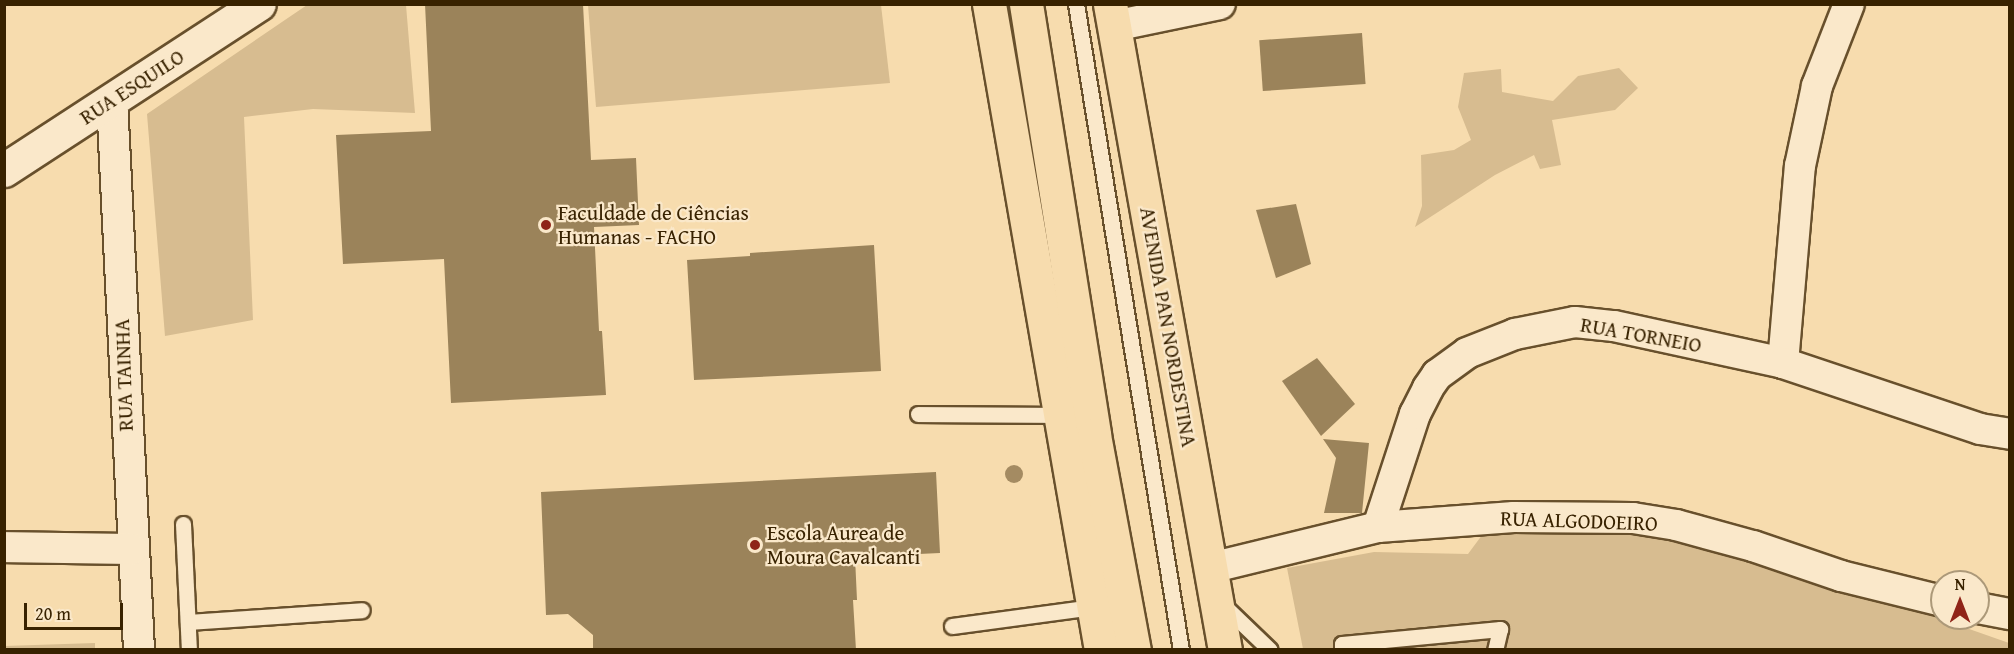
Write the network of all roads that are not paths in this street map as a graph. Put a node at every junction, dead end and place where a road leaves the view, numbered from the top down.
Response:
1 (259, 4) edge
2 (989, 4) edge
3 (1026, 4) edge
4 (1076, 4) edge
5 (1220, 4) edge
6 (1849, 4) edge
7 (1112, 15) edge
8 (112, 100) junction
9 (4, 170) edge
10 (1783, 363) junction
11 (918, 414) dead end
12 (1059, 415) junction
13 (2010, 434) edge
14 (183, 524) dead end
15 (1378, 527) junction
16 (4, 547) edge
17 (132, 549) junction
18 (1213, 583) junction
19 (1930, 599) edge
20 (1093, 607) junction
21 (362, 610) dead end
22 (1990, 611) edge
23 (2010, 614) edge
24 (188, 622) junction
25 (952, 626) dead end
26 (139, 650) edge
27 (189, 650) edge
28 (1101, 650) edge
29 (1134, 650) edge
30 (1181, 650) edge
31 (1225, 650) edge
32 (1270, 650) edge
33 (1342, 650) edge
34 (1495, 650) edge

1 - 8 street, RUA ESQUILO
2 - 12 highway
3 - 29 highway
4 - 30 lane
5 - 7 street
6 - 10 street
7 - 18 highway, AVENIDA PAN NORDESTINA
8 - 9 street, RUA ESQUILO
8 - 17 street, RUA TAINHA
10 - 13 street, RUA TORNEIO
10 - 15 street, RUA TORNEIO
11 - 12 lane
12 - 20 highway
14 - 24 lane
15 - 18 street, RUA ALGODOEIRO
15 - 19 street, RUA ALGODOEIRO
16 - 17 street
17 - 26 street, RUA TAINHA
18 - 31 highway, AVENIDA PAN NORDESTINA
18 - 32 lane
20 - 25 lane
20 - 28 highway
21 - 24 lane
22 - 23 street
24 - 27 lane
33 - 34 lane

